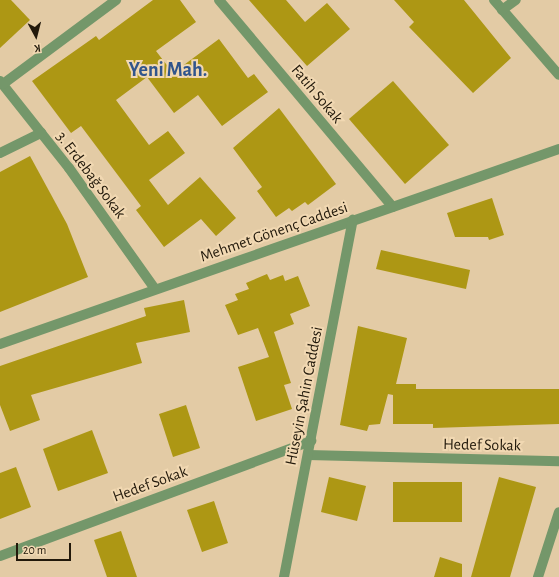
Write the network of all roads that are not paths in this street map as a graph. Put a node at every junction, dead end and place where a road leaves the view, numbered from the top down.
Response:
1 (116, 0) edge
2 (219, 0) edge
3 (494, 0) edge
4 (516, 0) edge
5 (502, 10) junction
6 (559, 75) edge
7 (1, 82) edge
8 (41, 133) junction
9 (559, 149) edge
10 (0, 153) edge
11 (393, 206) junction
12 (353, 220) junction
13 (155, 289) junction
14 (0, 344) edge
15 (311, 441) junction
16 (308, 456) junction
17 (559, 461) edge
18 (559, 512) edge
19 (0, 556) edge
20 (284, 577) edge
21 (538, 577) edge

1 - 7 street
2 - 11 street, Fatih Sokak
3 - 5 street
4 - 5 street
5 - 6 street
7 - 8 street, 3. Erdebağ Sokak
8 - 10 street
8 - 13 street, 3. Erdebağ Sokak
9 - 11 street, Mehmet Gönenç Caddesi
11 - 12 street, Mehmet Gönenç Caddesi
12 - 13 street, Mehmet Gönenç Caddesi
12 - 15 street, Hüseyin Şahin Caddesi
13 - 14 street, Mehmet Gönenç Caddesi
15 - 16 street, Hüseyin Şahin Caddesi
15 - 19 street, Hedef Sokak
16 - 17 street, Hedef Sokak
16 - 20 street, Hüseyin Şahin Caddesi
18 - 21 street

